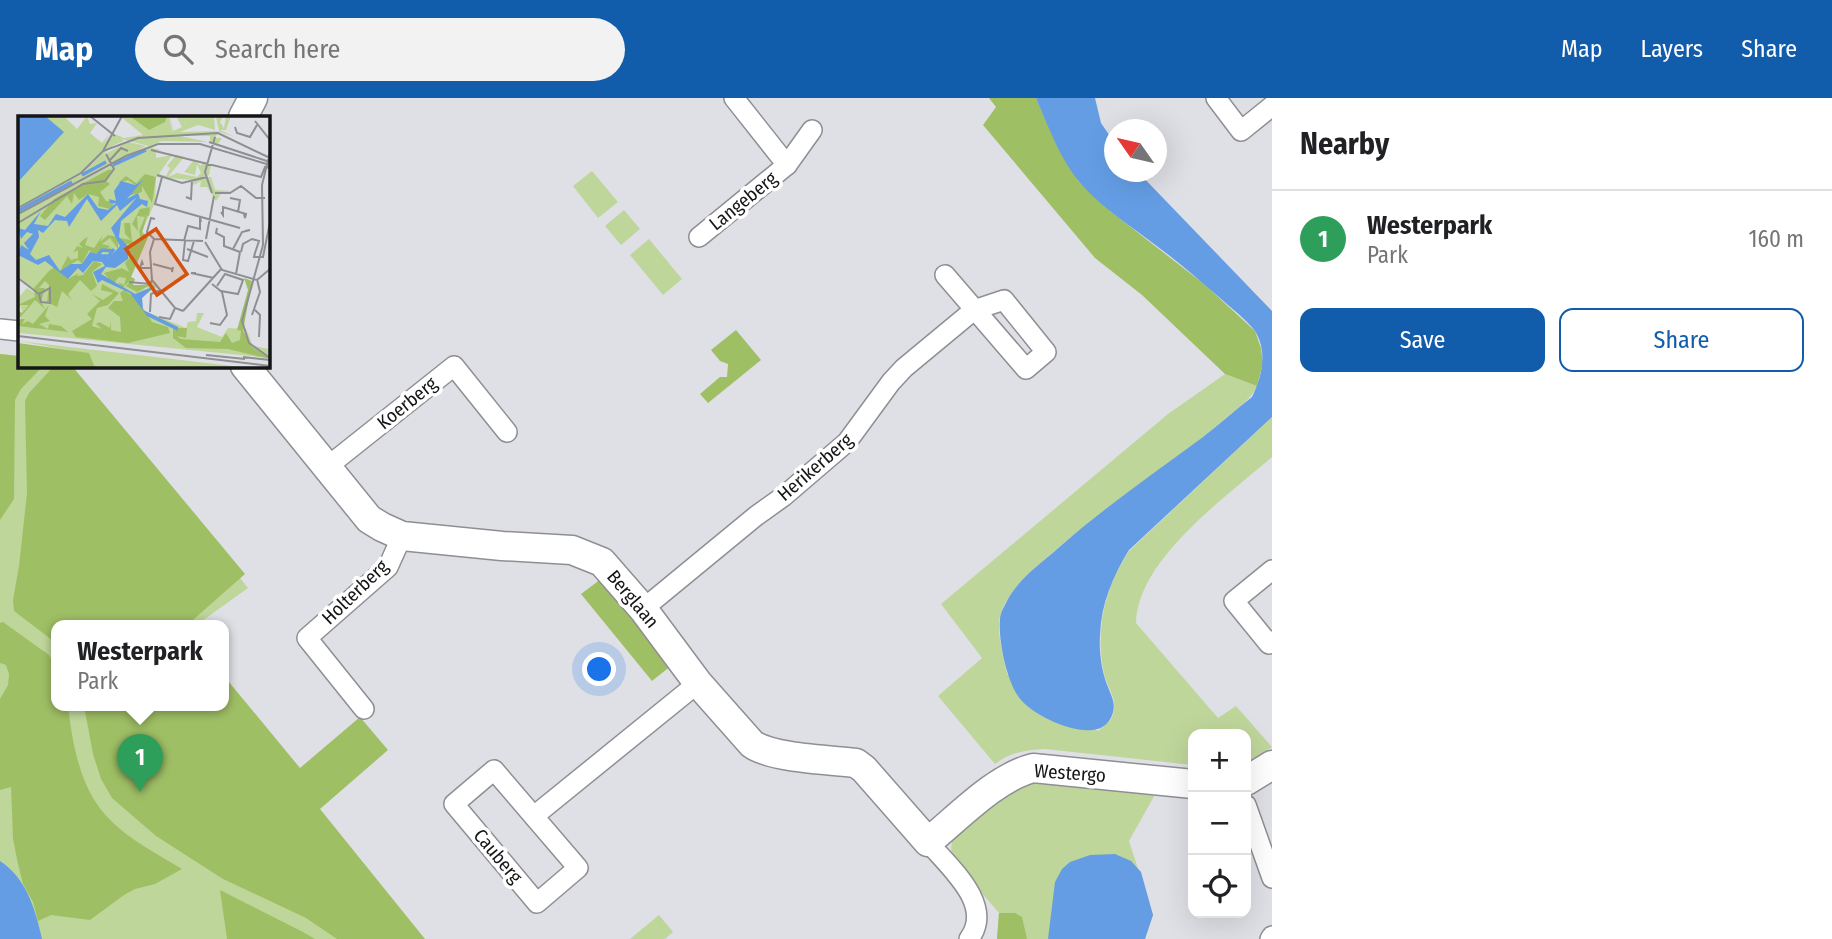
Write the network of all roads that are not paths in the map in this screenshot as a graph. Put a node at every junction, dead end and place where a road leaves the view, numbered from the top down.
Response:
1 (253, 98) edge
2 (734, 98) edge
3 (1216, 98) edge
4 (1272, 106) edge
5 (244, 116) edge
6 (812, 130) dead end
7 (787, 165) junction
8 (699, 237) dead end
9 (945, 275) dead end
10 (0, 329) edge
11 (18, 331) edge
12 (246, 368) edge
13 (507, 432) dead end
14 (327, 467) junction
15 (402, 536) junction
16 (1272, 569) edge
17 (643, 609) junction
18 (1272, 641) edge
19 (698, 682) junction
20 (364, 709) dead end
21 (1272, 765) edge
22 (1251, 778) edge
23 (1188, 784) edge
24 (534, 816) junction
25 (1251, 819) edge
26 (928, 842) junction
27 (1272, 878) edge
28 (970, 939) edge

1 - 5 street
2 - 7 street, Langeberg
3 - 4 street
6 - 7 street, Langeberg
7 - 8 street, Langeberg
9 - 17 street, Herikerberg
10 - 11 street
12 - 14 street, Berglaan
13 - 14 street, Koerberg
14 - 15 street, Berglaan
15 - 17 street, Berglaan
15 - 20 street, Holterberg
16 - 18 street
17 - 19 street, Berglaan
19 - 24 street
19 - 26 street, Berglaan
21 - 22 street
23 - 26 street, Westergo
24 - 24 street, Cauberg
25 - 27 street
26 - 28 street

